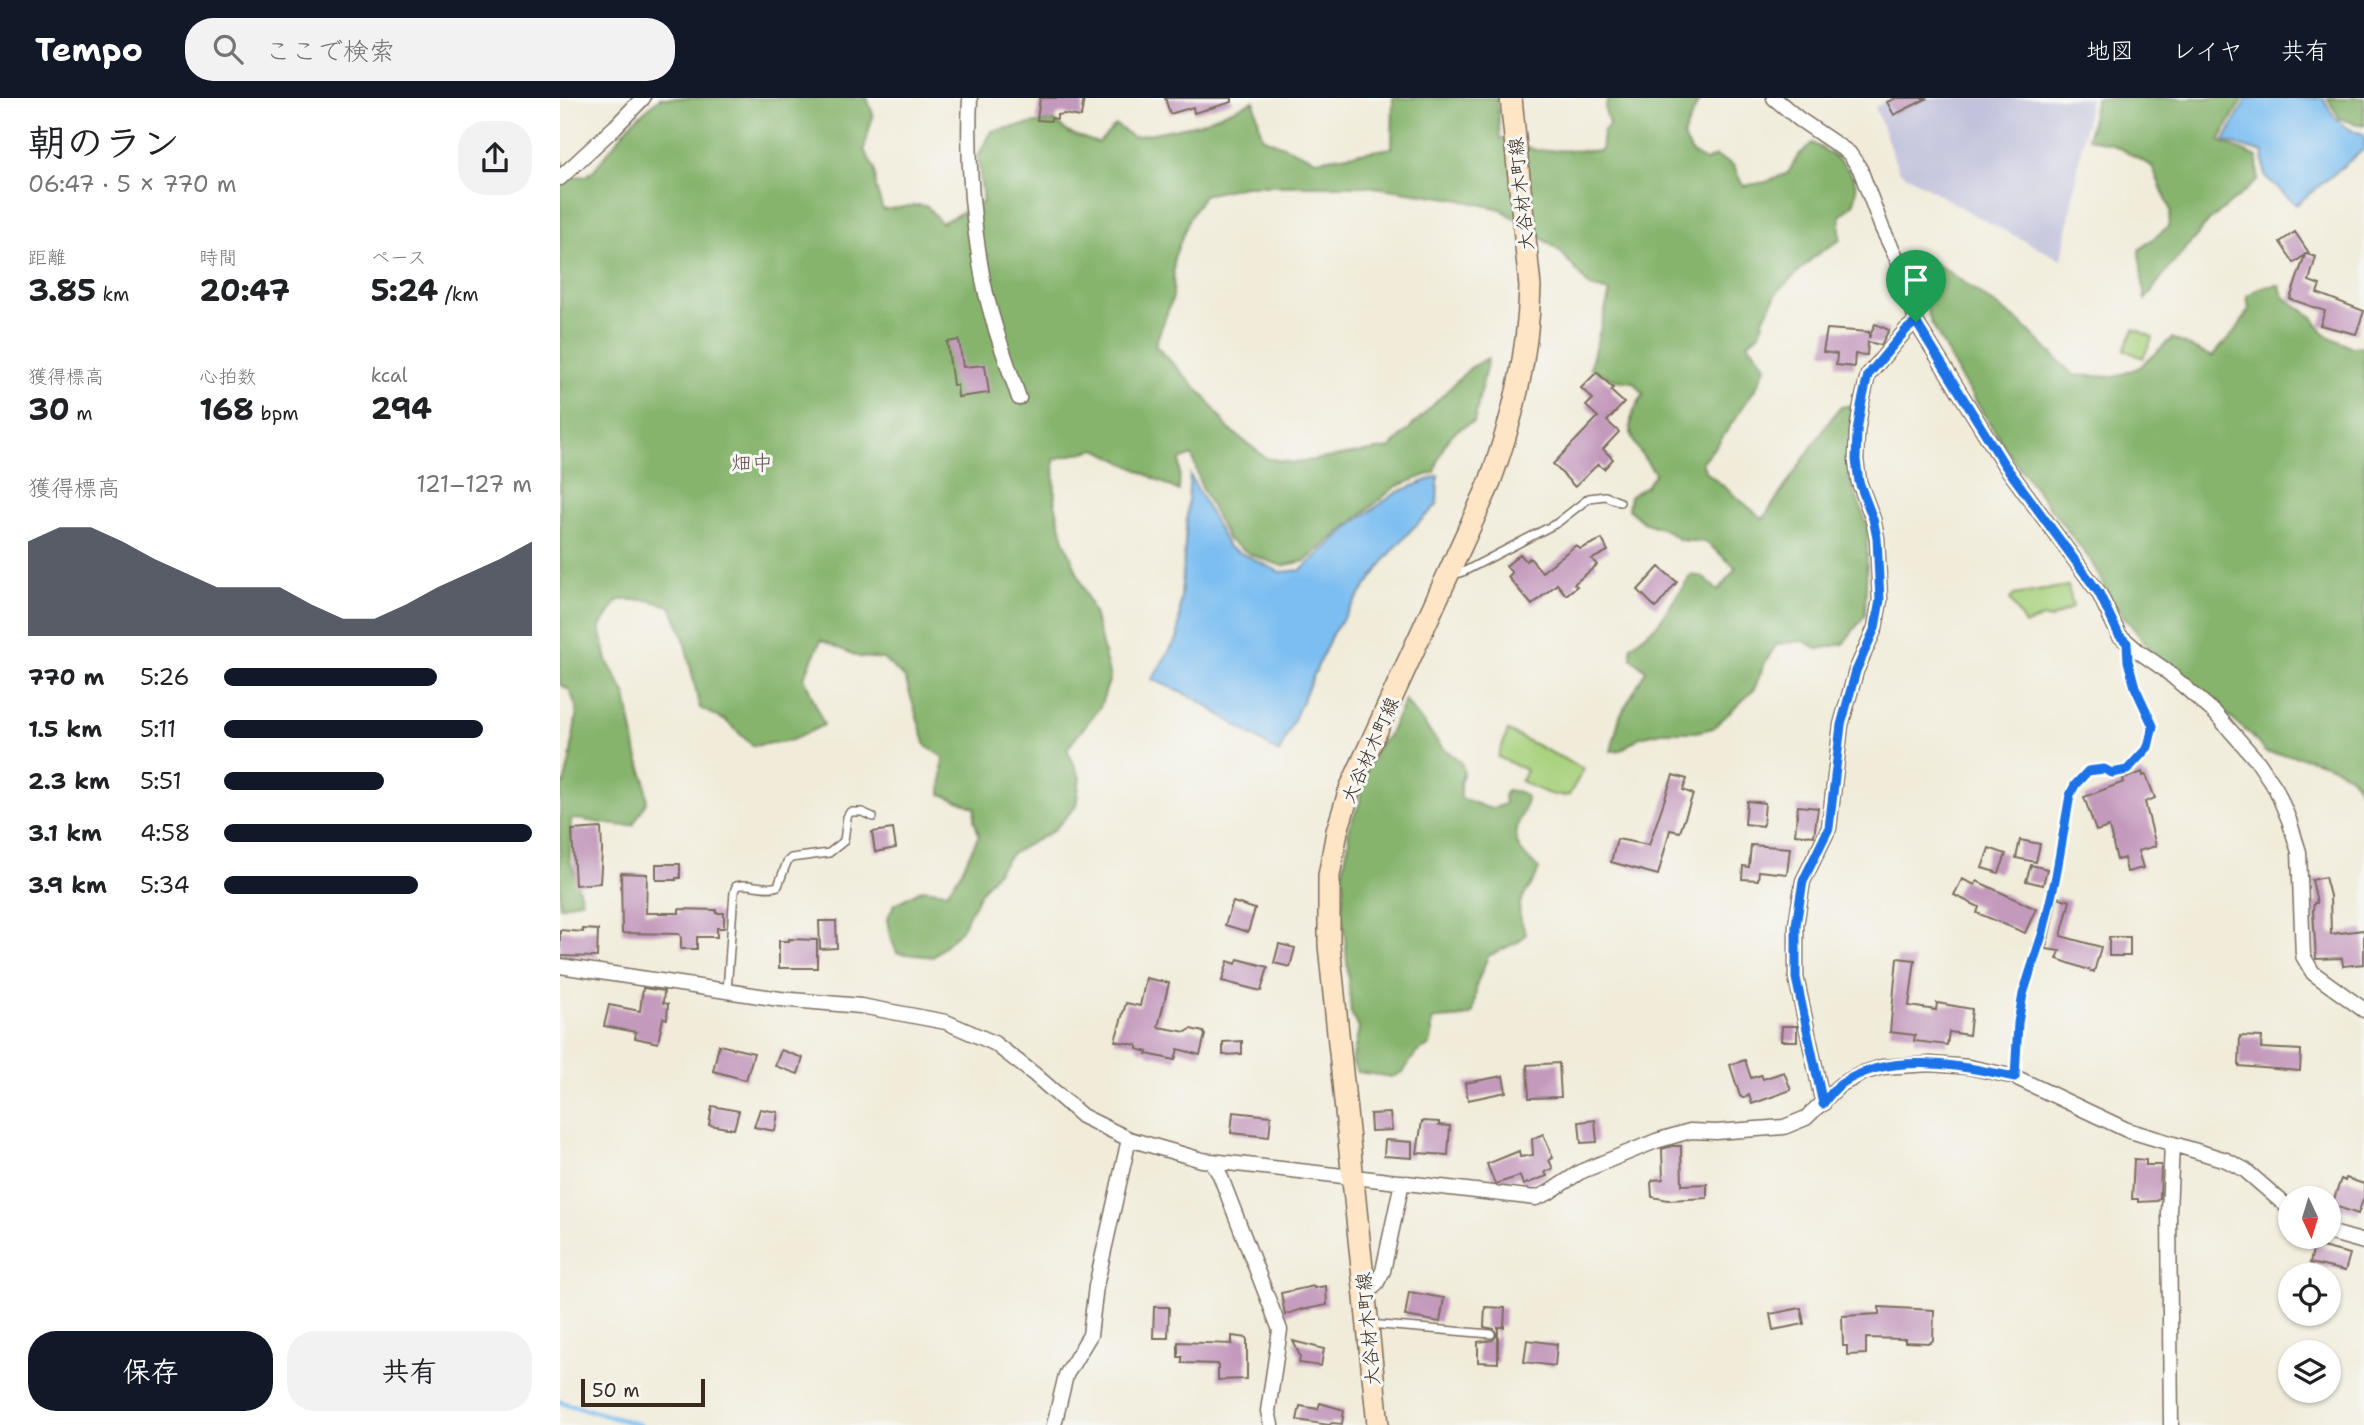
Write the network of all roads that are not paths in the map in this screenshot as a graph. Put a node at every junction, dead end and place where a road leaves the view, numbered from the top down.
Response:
1 (643, 98) edge
2 (970, 98) edge
3 (1511, 98) edge
4 (1774, 98) edge
5 (560, 177) edge
6 (1916, 322) junction
7 (1019, 398) dead end
8 (1620, 502) dead end
9 (1447, 577) junction
10 (2127, 643) junction
11 (873, 817) dead end
12 (560, 966) edge
13 (727, 991) junction
14 (2364, 1010) edge
15 (2015, 1077) junction
16 (1823, 1104) junction
17 (1129, 1139) junction
18 (2172, 1144) junction
19 (1212, 1162) junction
20 (1343, 1176) dead end
21 (1363, 1178) dead end
22 (1402, 1182) junction
23 (2278, 1199) edge
24 (2342, 1236) edge
25 (2364, 1242) edge
26 (1365, 1296) junction
27 (1367, 1324) junction
28 (1491, 1334) dead end
29 (1054, 1425) edge
30 (1271, 1425) edge
31 (1377, 1425) edge
32 (2171, 1425) edge

1 - 5 street
2 - 7 street
3 - 9 main road, 大谷材木町線
4 - 6 street
6 - 10 street
6 - 16 street
8 - 9 lane
9 - 26 main road, 大谷材木町線
10 - 14 street
10 - 15 lane
11 - 13 lane
12 - 13 street
13 - 17 street
15 - 16 street
15 - 18 street
16 - 22 street
17 - 19 street
17 - 29 street
18 - 23 street
18 - 32 street
19 - 20 street
19 - 30 street
21 - 22 street
22 - 26 street
24 - 25 street
26 - 27 main road, 大谷材木町線
27 - 28 lane
27 - 31 main road, 大谷材木町線

